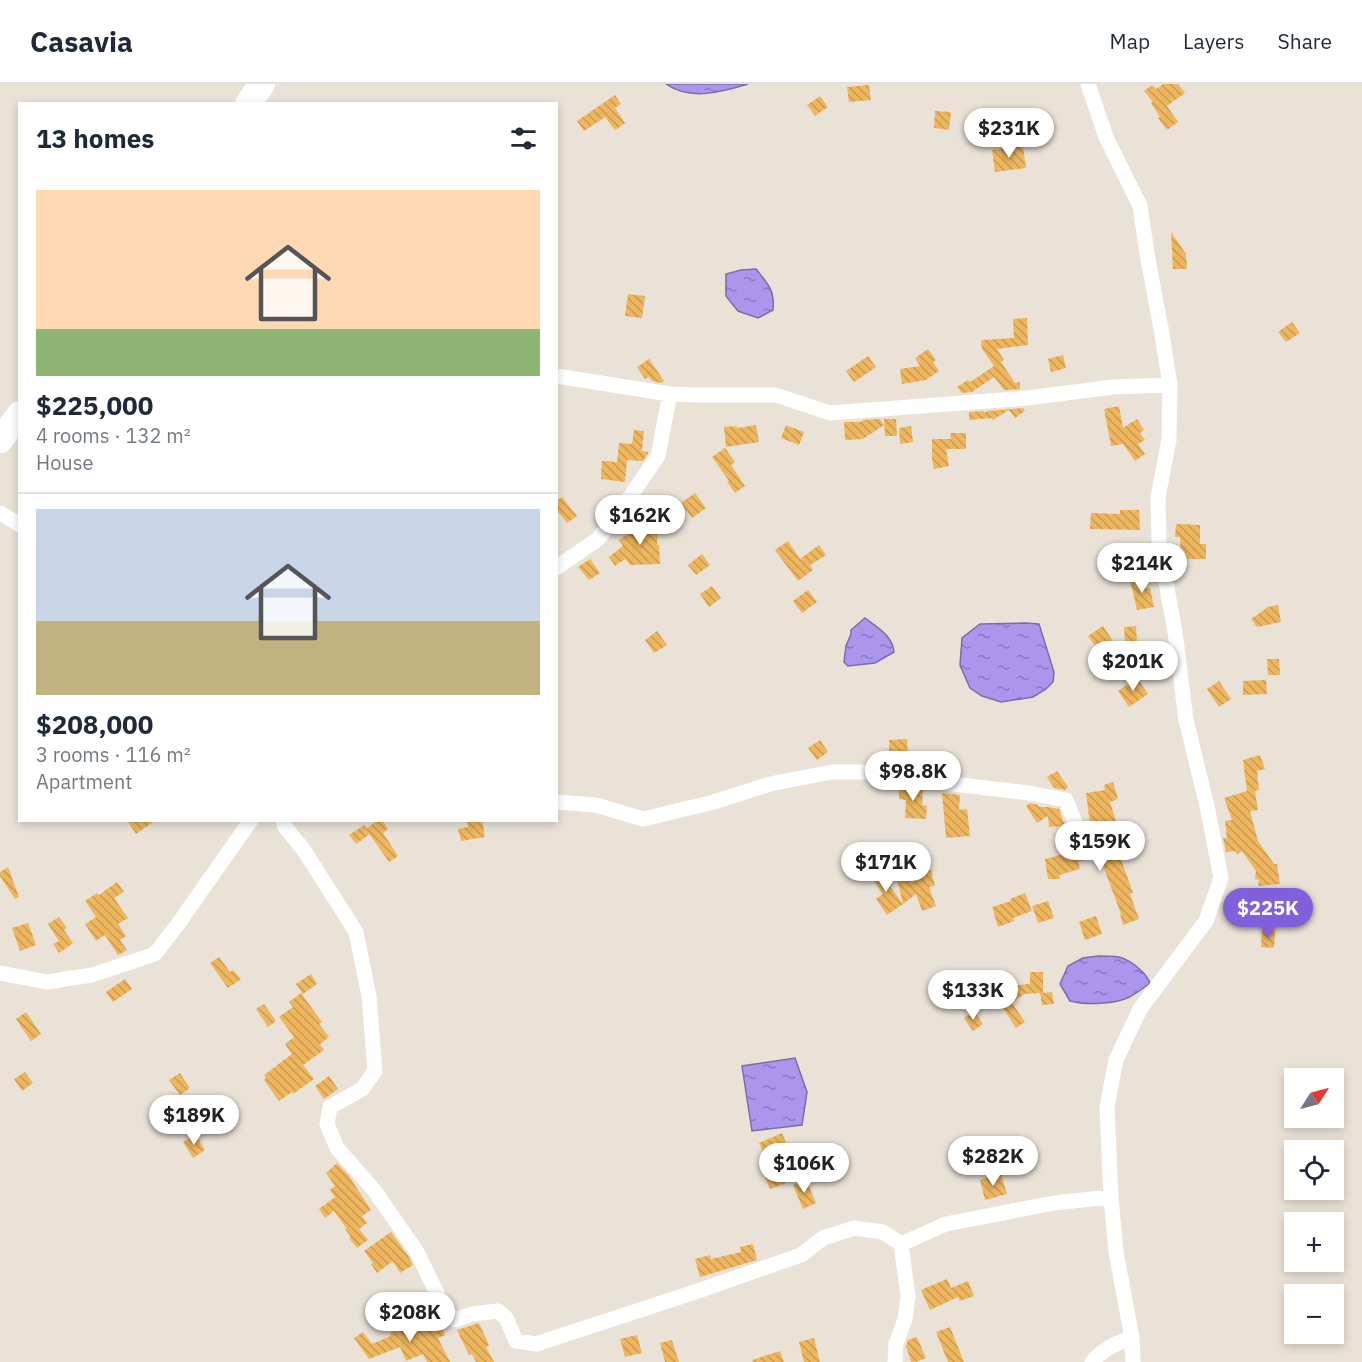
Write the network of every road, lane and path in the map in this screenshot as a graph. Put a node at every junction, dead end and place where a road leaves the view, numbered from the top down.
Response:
1 (262, 84) edge
2 (1088, 84) edge
3 (249, 102) edge
4 (558, 376) edge
5 (1170, 385) junction
6 (670, 394) junction
7 (18, 417) edge
8 (0, 440) edge
9 (0, 513) edge
10 (18, 524) edge
11 (558, 567) edge
12 (558, 802) edge
13 (250, 822) edge
14 (284, 822) edge
15 (1085, 847) dead end
16 (0, 973) edge
17 (1111, 1197) junction
18 (902, 1244) junction
19 (1132, 1338) junction
20 (895, 1362) edge
21 (1092, 1362) edge
22 (1133, 1362) edge

1 - 3 highway
2 - 5 street
4 - 6 street
5 - 6 street
5 - 17 street
6 - 11 street
7 - 8 highway
9 - 10 street
12 - 15 street
13 - 16 street
14 - 18 street
17 - 18 street
17 - 19 street
18 - 20 street
19 - 21 street
19 - 22 street

